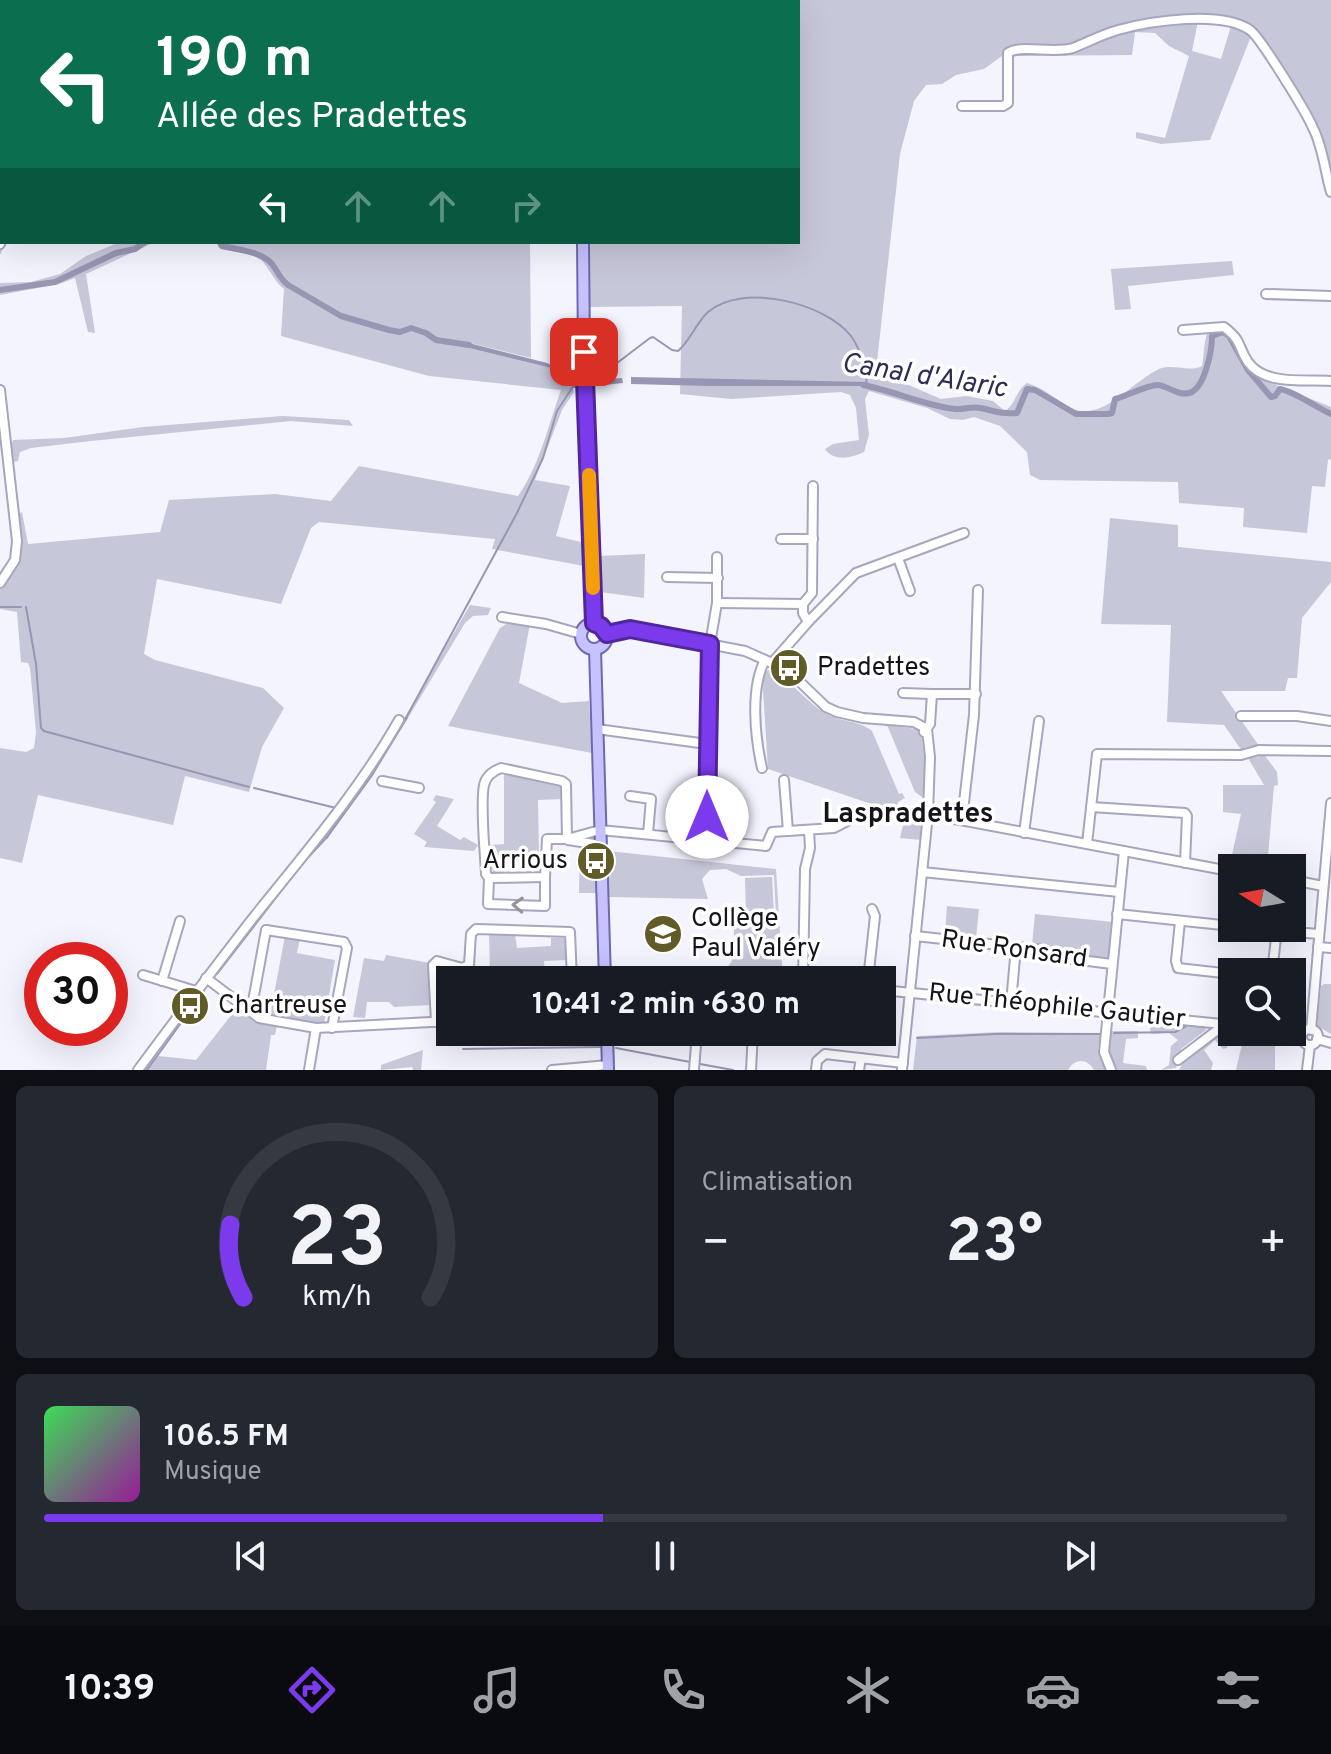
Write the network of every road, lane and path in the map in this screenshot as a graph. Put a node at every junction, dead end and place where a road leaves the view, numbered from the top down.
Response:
1 (962, 106) dead end
2 (1331, 192) edge
3 (583, 244) edge
4 (1266, 294) dead end
5 (1331, 296) edge
6 (1183, 330) dead end
7 (1331, 381) edge
8 (0, 390) edge
9 (813, 486) dead end
10 (964, 533) dead end
11 (781, 539) dead end
12 (813, 539) junction
13 (717, 557) dead end
14 (898, 558) junction
15 (667, 577) dead end
16 (718, 578) junction
17 (0, 583) edge
18 (978, 590) dead end
19 (910, 591) dead end
20 (812, 593) junction
21 (829, 600) junction
22 (717, 603) junction
23 (803, 604) junction
24 (502, 617) dead end
25 (808, 622) junction
26 (594, 623) junction
27 (581, 634) junction
28 (607, 634) junction
29 (710, 644) junction
30 (595, 649) junction
31 (768, 662) junction
32 (903, 693) dead end
33 (932, 694) junction
34 (976, 694) junction
35 (1241, 716) dead end
36 (399, 720) dead end
37 (1039, 721) dead end
38 (1331, 721) edge
39 (597, 729) junction
40 (925, 731) junction
41 (707, 744) junction
42 (1331, 751) edge
43 (762, 768) dead end
44 (784, 780) dead end
45 (382, 781) dead end
46 (419, 788) dead end
47 (630, 796) dead end
48 (1331, 803) edge
49 (1091, 807) junction
50 (865, 812) dead end
51 (928, 814) junction
52 (962, 820) junction
53 (600, 830) junction
54 (809, 830) junction
55 (788, 831) junction
56 (1024, 833) junction
57 (648, 834) junction
58 (567, 839) junction
59 (707, 841) junction
60 (1087, 844) junction
61 (601, 845) junction
62 (1124, 851) junction
63 (1185, 863) junction
64 (1218, 867) edge
65 (922, 872) junction
66 (545, 877) junction
67 (489, 878) junction
68 (1306, 883) edge
69 (1323, 886) junction
70 (1119, 892) junction
71 (872, 909) dead end
72 (1117, 914) junction
73 (180, 921) dead end
74 (1180, 921) junction
75 (1218, 925) edge
76 (1306, 933) edge
77 (1318, 934) junction
78 (915, 936) junction
79 (1016, 947) junction
80 (1318, 947) junction
81 (1331, 948) edge
82 (1112, 964) junction
83 (455, 966) edge
84 (467, 966) edge
85 (571, 966) edge
86 (605, 966) edge
87 (803, 966) edge
88 (870, 966) edge
89 (1218, 972) edge
90 (143, 975) dead end
91 (206, 978) junction
92 (162, 981) junction
93 (196, 991) junction
94 (896, 992) edge
95 (910, 993) junction
96 (1011, 1003) junction
97 (251, 1012) junction
98 (1109, 1013) junction
99 (436, 1022) joint
100 (1218, 1024) edge
101 (316, 1028) junction
102 (332, 1028) junction
103 (1218, 1030) edge
104 (1311, 1030) junction
105 (1306, 1031) edge
106 (1313, 1042) junction
107 (1306, 1043) edge
108 (1331, 1043) edge
109 (607, 1046) edge
110 (696, 1046) edge
111 (752, 1046) edge
112 (861, 1058) junction
113 (1178, 1060) dead end
114 (903, 1067) edge
115 (608, 1068) edge
116 (138, 1070) edge
117 (309, 1070) edge
118 (552, 1070) edge
119 (694, 1070) edge
120 (751, 1070) edge
121 (816, 1070) edge
122 (859, 1070) edge
123 (1111, 1070) edge
124 (1307, 1070) edge

1 - 2 street
3 - 26 main road
4 - 5 street
6 - 7 street
8 - 17 street
9 - 12 street
10 - 14 street
11 - 12 street
12 - 20 street
13 - 16 street
14 - 19 street
14 - 21 street
15 - 16 street
16 - 22 street
18 - 34 street
20 - 21 street
20 - 23 street
21 - 25 street
22 - 23 street
22 - 29 street
23 - 25 street
24 - 27 street
25 - 31 street
26 - 27 main road
26 - 28 main road
27 - 30 main road
28 - 29 street
28 - 30 main road
29 - 31 street
29 - 41 street
30 - 39 main road
31 - 40 street
31 - 43 street
32 - 33 street
33 - 34 street
33 - 40 street
34 - 52 street
35 - 38 street
36 - 91 street
37 - 56 street
39 - 41 street
39 - 53 main road
40 - 51 street
41 - 59 street
42 - 49 street
44 - 55 street
45 - 46 street
47 - 57 street
48 - 69 street
49 - 60 street
49 - 63 street
50 - 54 street
51 - 52 street
51 - 65 street
52 - 56 street
53 - 57 street
53 - 58 street
53 - 61 main road
54 - 55 street
54 - 87 street
55 - 59 street
56 - 60 street
57 - 59 street
58 - 61 street
58 - 66 street
58 - 67 street
60 - 62 street
61 - 86 main road
62 - 63 street
62 - 70 street
63 - 64 street
65 - 70 street
65 - 78 street
66 - 67 street
66 -> 67 street
68 - 69 street
69 - 77 street
70 - 72 street
71 - 88 street
72 - 74 street
72 - 82 street
73 - 92 street
74 - 75 street
74 - 89 street
76 - 77 street
77 - 80 street
78 - 79 street, Rue Ronsard
78 - 95 street
79 - 82 street, Rue Ronsard
79 - 96 street
80 - 81 street
80 - 104 street
82 - 98 street
83 - 99 street
84 - 85 street
90 - 92 street
91 - 93 street
91 - 97 street
92 - 93 street
93 - 116 street
94 - 95 street, Rue Théophile Gautier
95 - 96 street, Rue Théophile Gautier
95 - 114 street
96 - 98 street, Rue Théophile Gautier
97 - 101 street
97 - 102 street
98 - 100 street, Rue Théophile Gautier
98 - 123 street
99 - 102 street
101 - 102 street
101 - 117 street
103 - 113 street
104 - 105 street
104 - 106 street
106 - 107 street
106 - 108 street
106 - 124 street
109 - 115 main road
110 - 119 street
111 - 120 street
112 - 114 street
112 - 121 street
112 - 122 street
115 - 118 street

